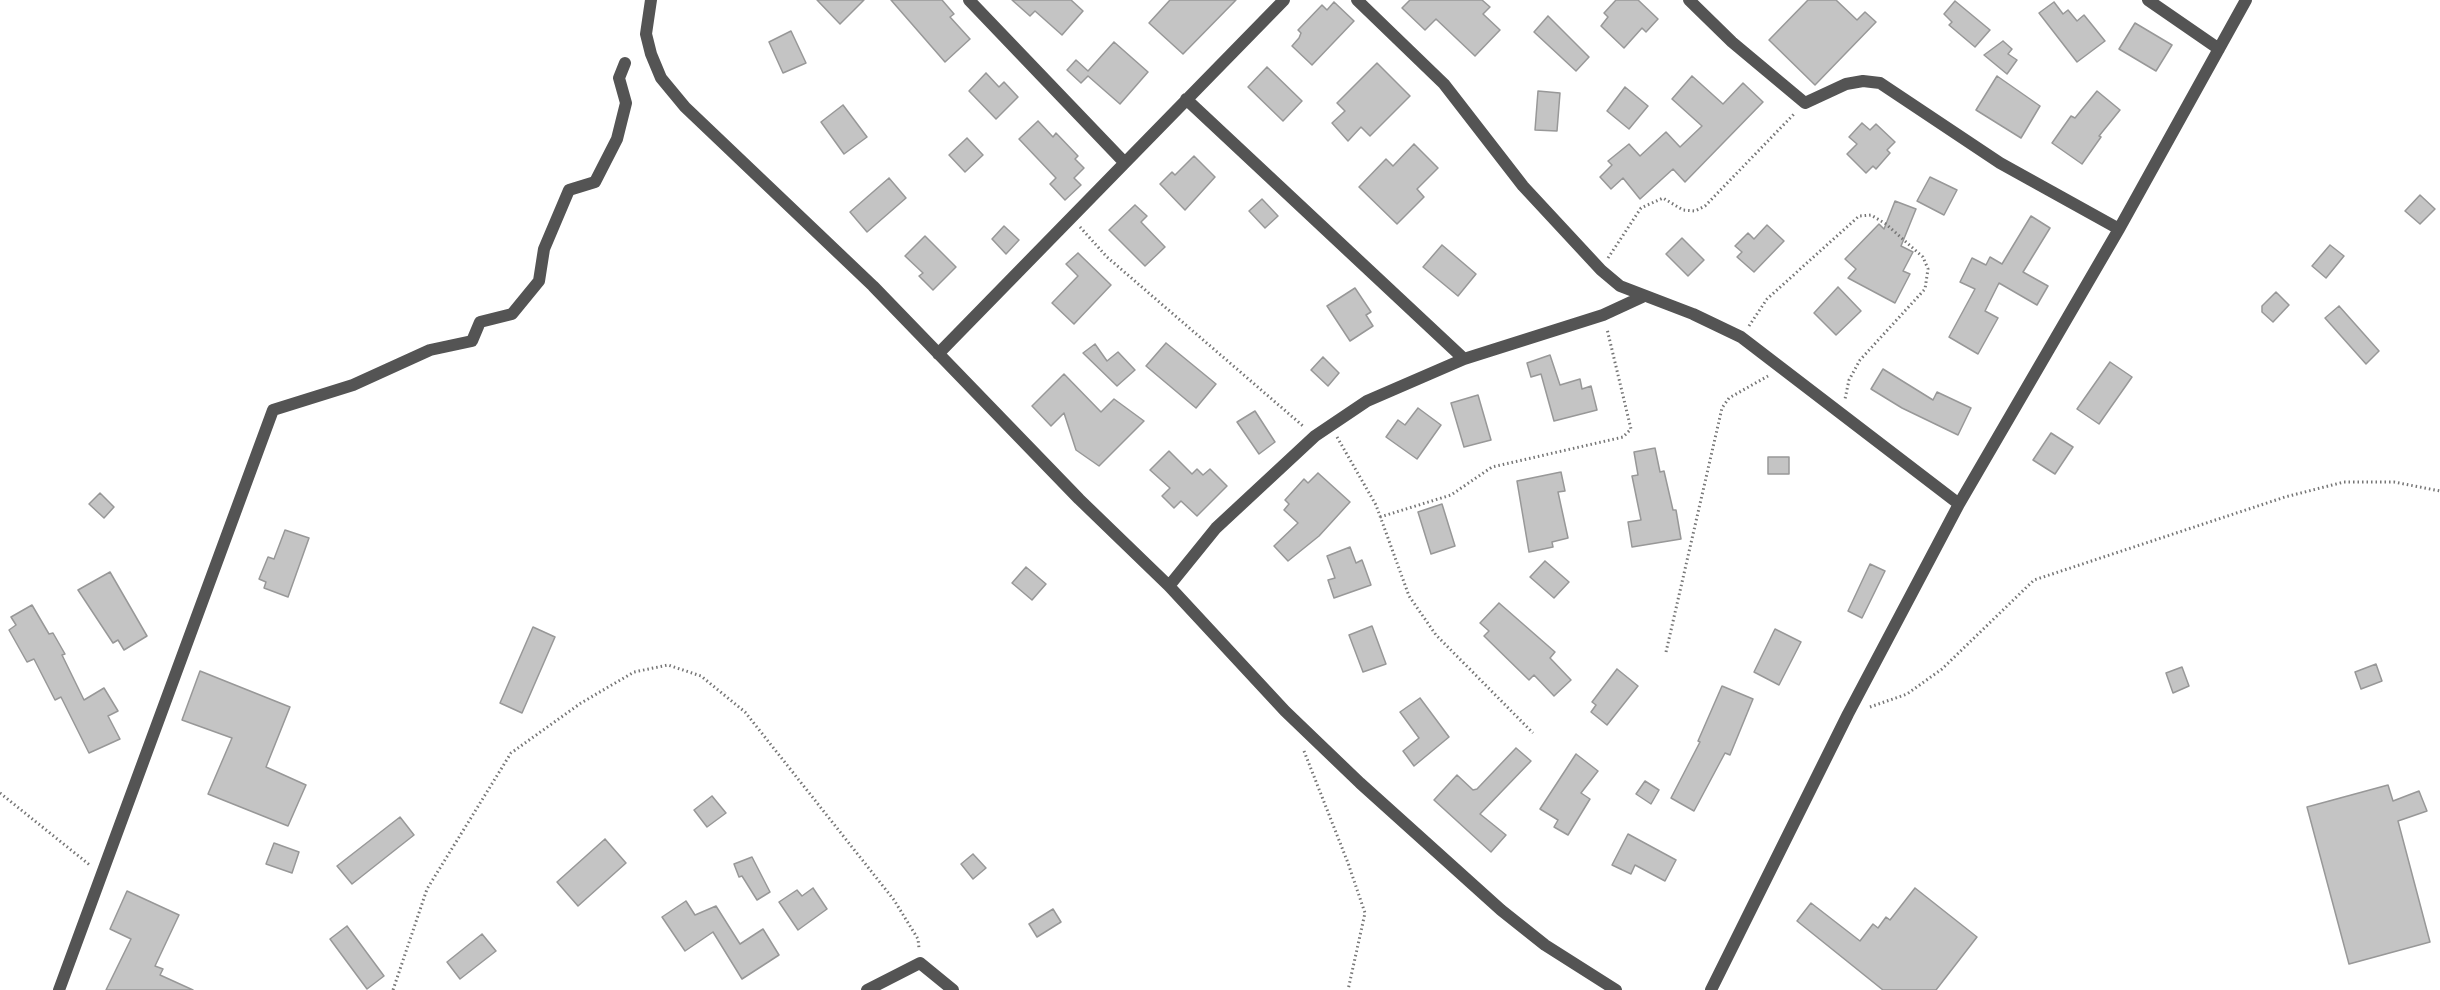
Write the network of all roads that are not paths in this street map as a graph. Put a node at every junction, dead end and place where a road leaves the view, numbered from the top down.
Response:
1 (651, 0) edge
2 (969, 0) edge
3 (1284, 0) edge
4 (1357, 0) edge
5 (1689, 0) edge
6 (2148, 0) edge
7 (2246, 0) edge
8 (2219, 50) junction
9 (625, 63) dead end
10 (1186, 99) junction
11 (1124, 162) junction
12 (2119, 229) junction
13 (1642, 297) junction
14 (938, 354) junction
15 (1464, 359) junction
16 (1959, 504) junction
17 (1168, 586) junction
18 (59, 990) edge
19 (867, 990) edge
20 (953, 990) edge
21 (1616, 990) edge
22 (1711, 990) edge

1 - 14 street
2 - 11 street
3 - 10 street
4 - 13 street
5 - 12 street
6 - 8 street
7 - 8 street
8 - 12 street
9 - 18 street
10 - 11 street
10 - 15 street
11 - 14 street
12 - 16 street
13 - 15 street
13 - 16 street
14 - 17 street
15 - 17 street
16 - 22 street
17 - 21 street
19 - 20 street

